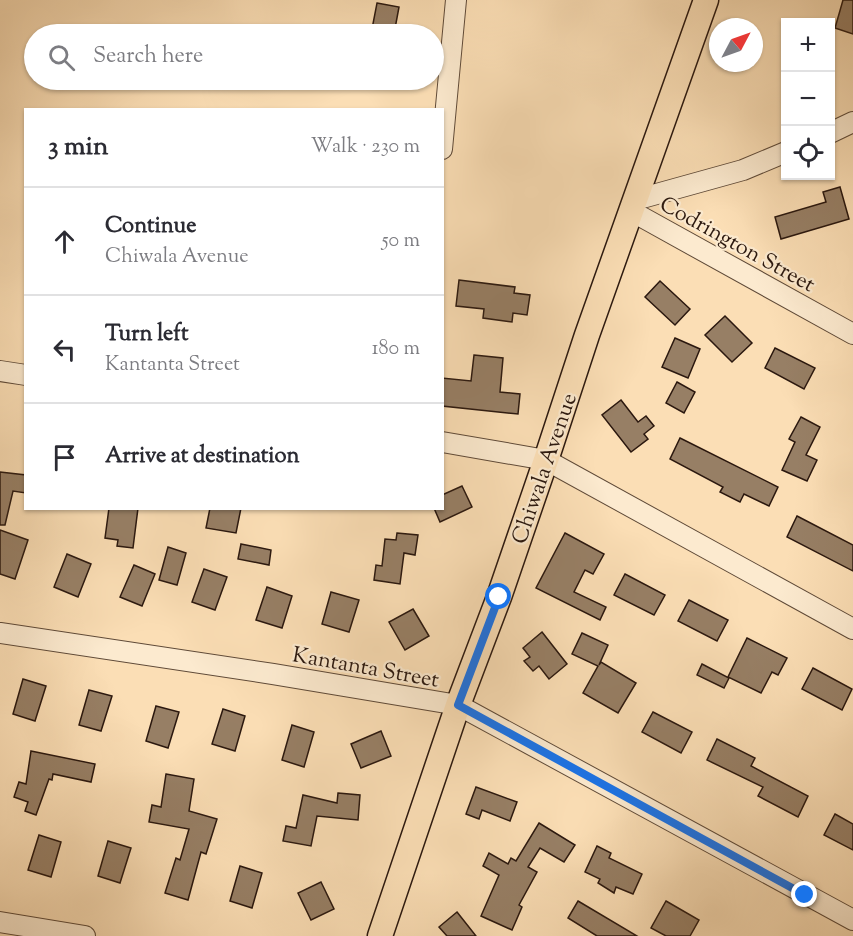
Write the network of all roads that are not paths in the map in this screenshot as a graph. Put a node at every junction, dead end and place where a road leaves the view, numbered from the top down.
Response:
1 (456, 0) edge
2 (706, 0) edge
3 (853, 122) edge
4 (444, 128) edge
5 (835, 131) edge
6 (781, 154) edge
7 (633, 205) junction
8 (853, 334) edge
9 (0, 371) edge
10 (24, 375) edge
11 (444, 442) edge
12 (546, 460) junction
13 (853, 629) edge
14 (0, 633) edge
15 (458, 705) junction
16 (853, 920) edge
17 (0, 922) edge
18 (85, 936) edge
19 (380, 936) edge

1 - 4 street
2 - 7 main road, Chiwala Avenue
3 - 5 street
6 - 7 street
7 - 8 street, Codrington Street
7 - 12 main road, Chiwala Avenue
9 - 10 street
11 - 12 street
12 - 13 street
12 - 15 main road, Chiwala Avenue
14 - 15 street, Kantanta Street
15 - 16 street, Kantanta Street
15 - 19 main road, Chiwala Avenue
17 - 18 street

